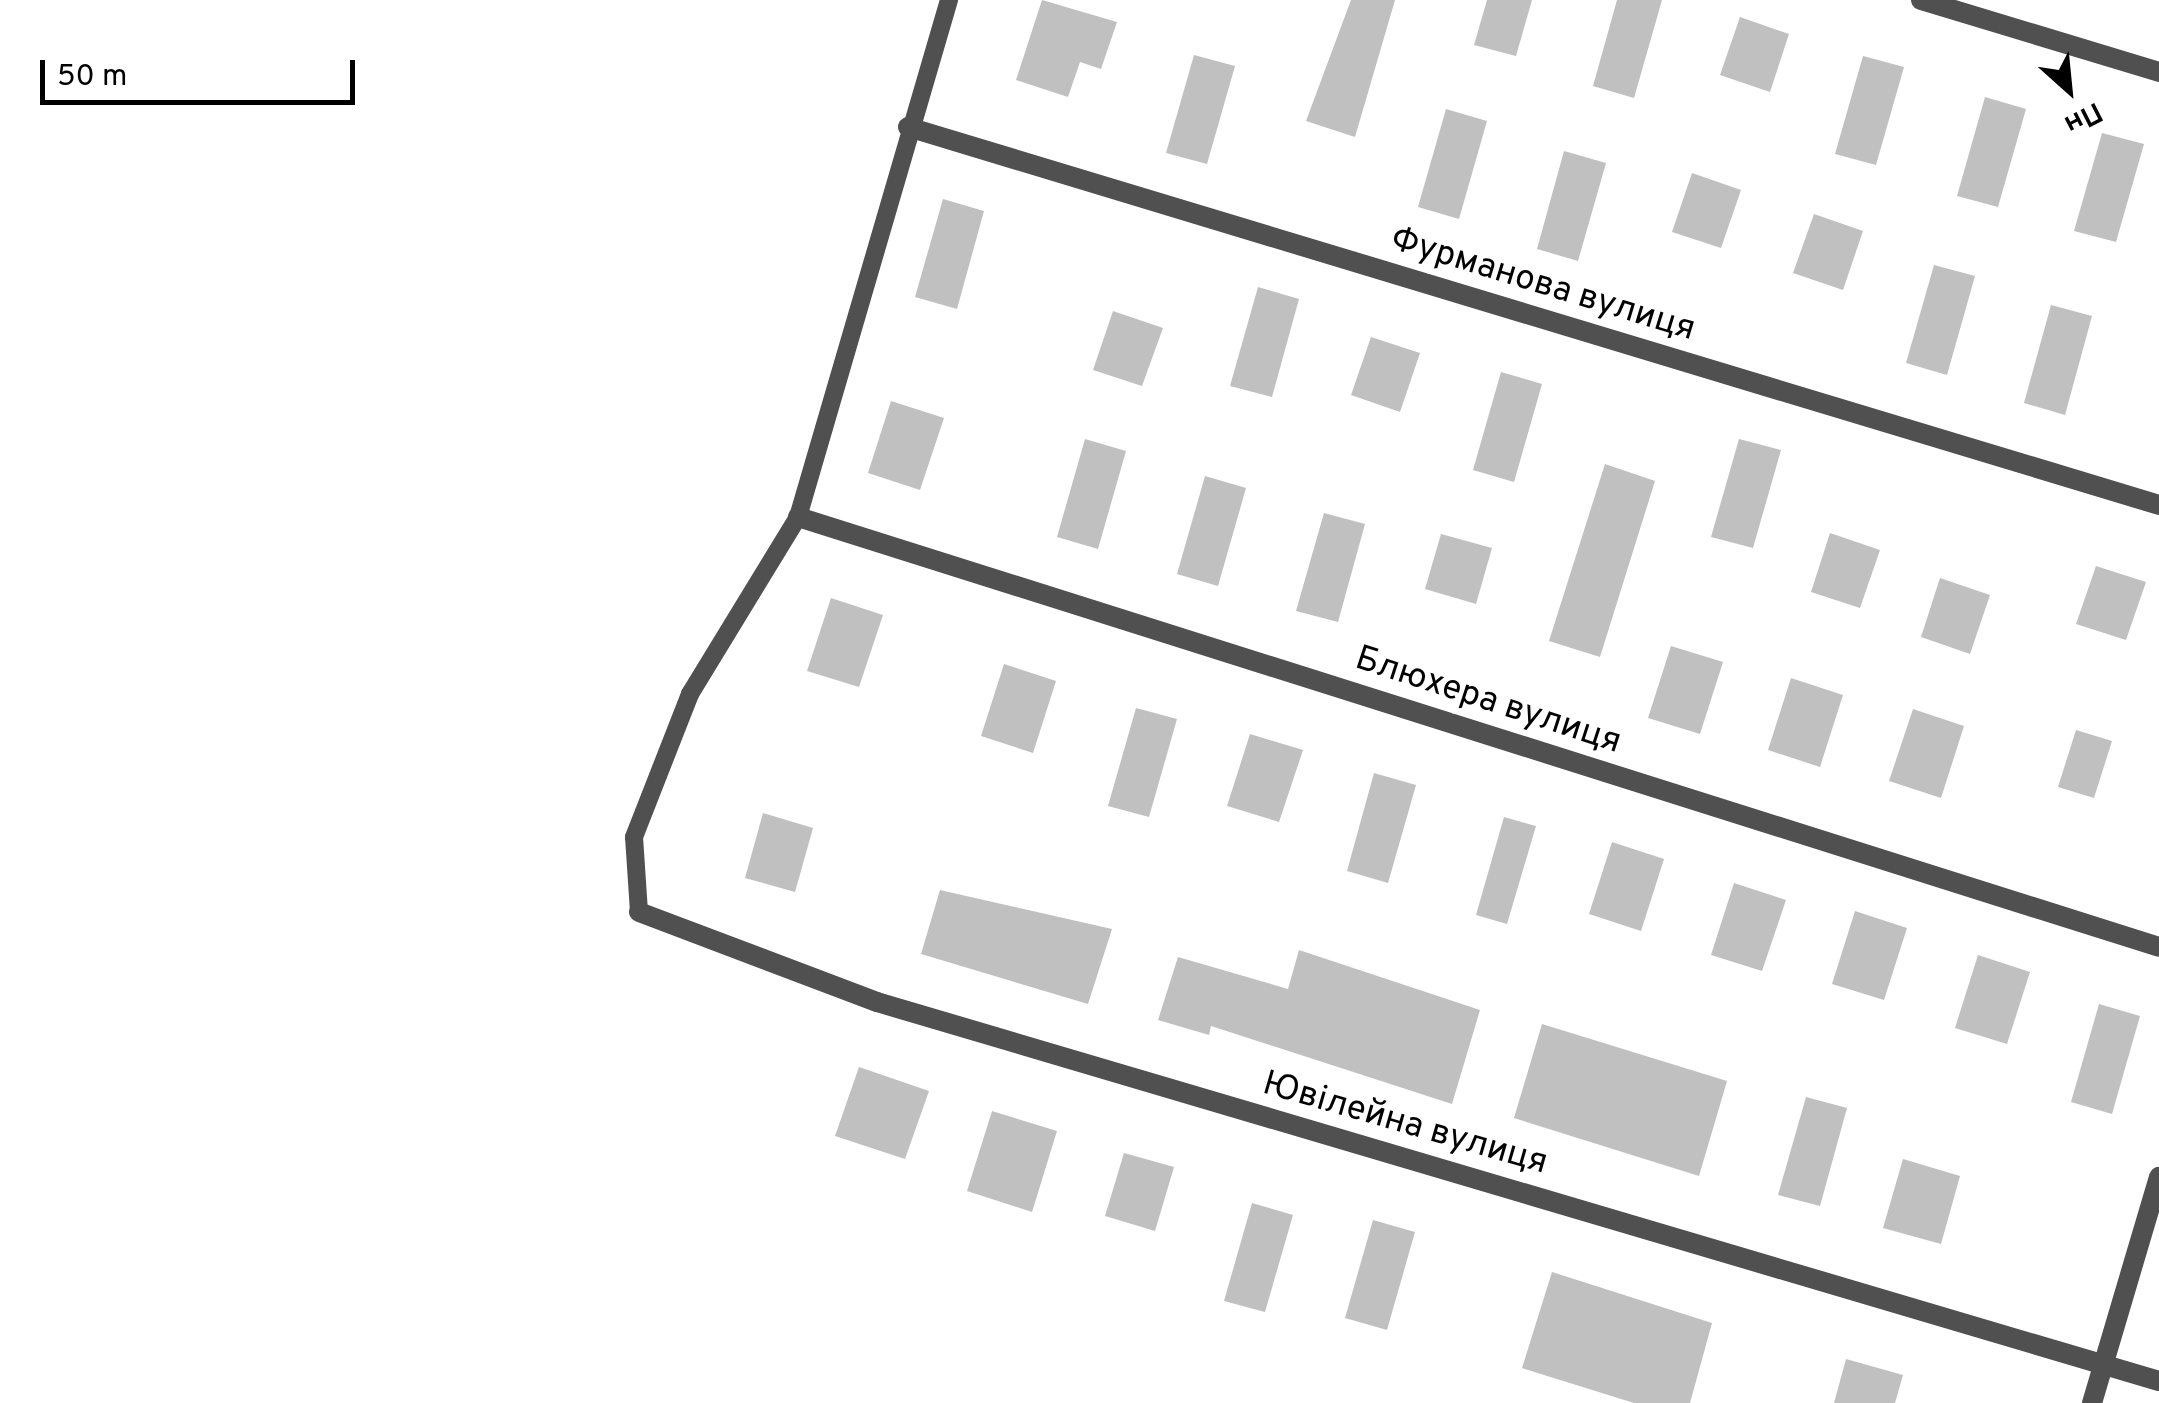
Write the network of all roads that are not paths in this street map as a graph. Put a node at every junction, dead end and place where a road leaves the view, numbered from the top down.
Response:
1 (950, 0) edge
2 (1921, 0) edge
3 (2159, 72) edge
4 (908, 127) junction
5 (2159, 504) edge
6 (798, 517) junction
7 (639, 912) joint
8 (2159, 947) edge
9 (2159, 1177) edge
10 (2103, 1364) junction
11 (2159, 1382) edge
12 (2092, 1403) edge

1 - 4 lane
2 - 3 street
4 - 5 street, Фурманова вулиця
4 - 6 lane
6 - 7 lane
6 - 8 street, Блюхера вулиця
7 - 10 street, Ювілейна вулиця
9 - 10 street
10 - 11 street, Ювілейна вулиця
10 - 12 street

